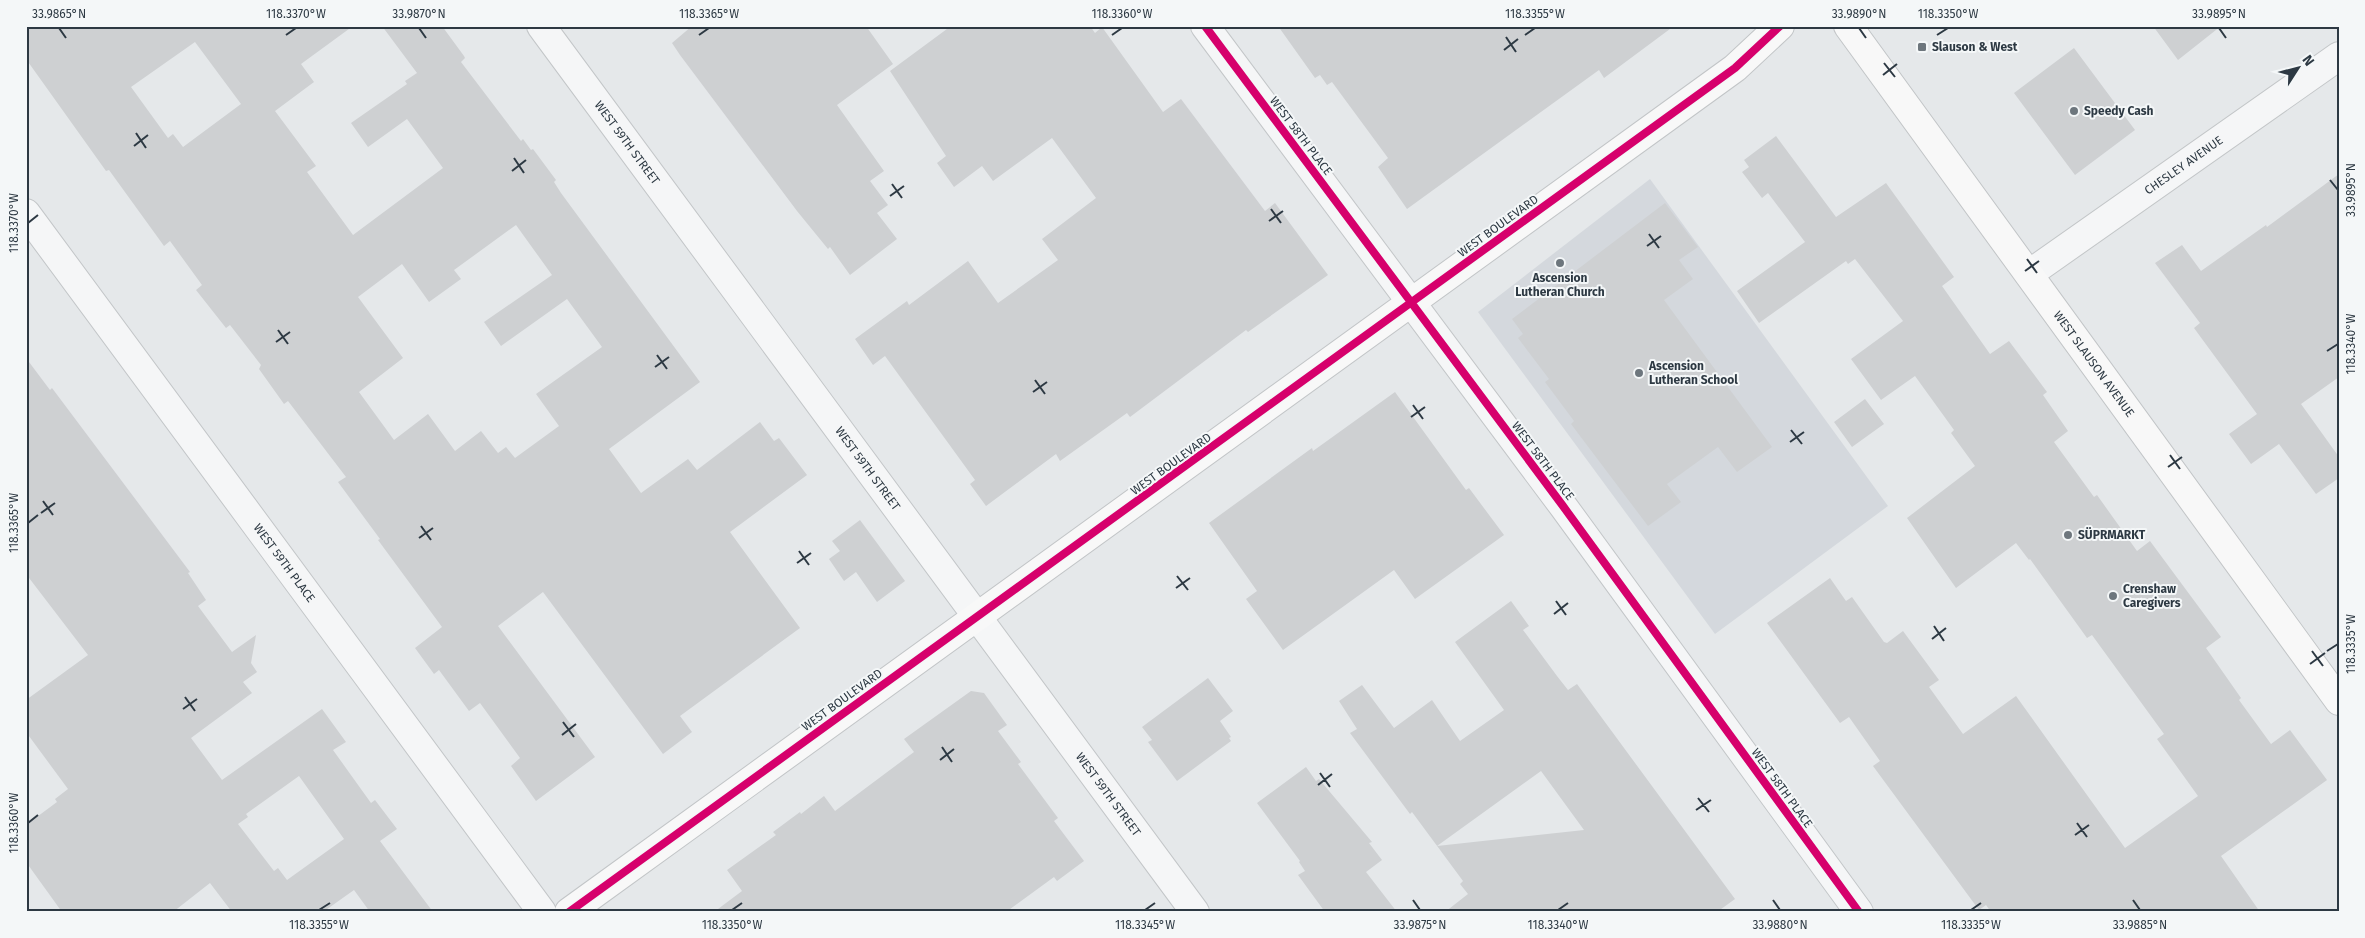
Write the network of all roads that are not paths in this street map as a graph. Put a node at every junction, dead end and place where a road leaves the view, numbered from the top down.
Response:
1 (541, 26) edge
2 (1205, 26) edge
3 (1780, 26) edge
4 (1848, 26) edge
5 (2339, 56) edge
6 (26, 214) edge
7 (2029, 274) junction
8 (1410, 303) junction
9 (977, 617) junction
10 (2339, 701) edge
11 (542, 912) edge
12 (569, 912) edge
13 (1195, 912) edge
14 (1858, 912) edge

1 - 9 street, WEST 59TH STREET
2 - 8 street, WEST 58TH PLACE
3 - 8 main road, WEST BOULEVARD
4 - 7 main road, WEST SLAUSON AVENUE
5 - 7 street, CHESLEY AVENUE
6 - 11 street, WEST 59TH PLACE
7 - 10 main road, WEST SLAUSON AVENUE
8 - 9 main road, WEST BOULEVARD
8 - 14 street, WEST 58TH PLACE
9 - 12 main road, WEST BOULEVARD
9 - 13 street, WEST 59TH STREET

